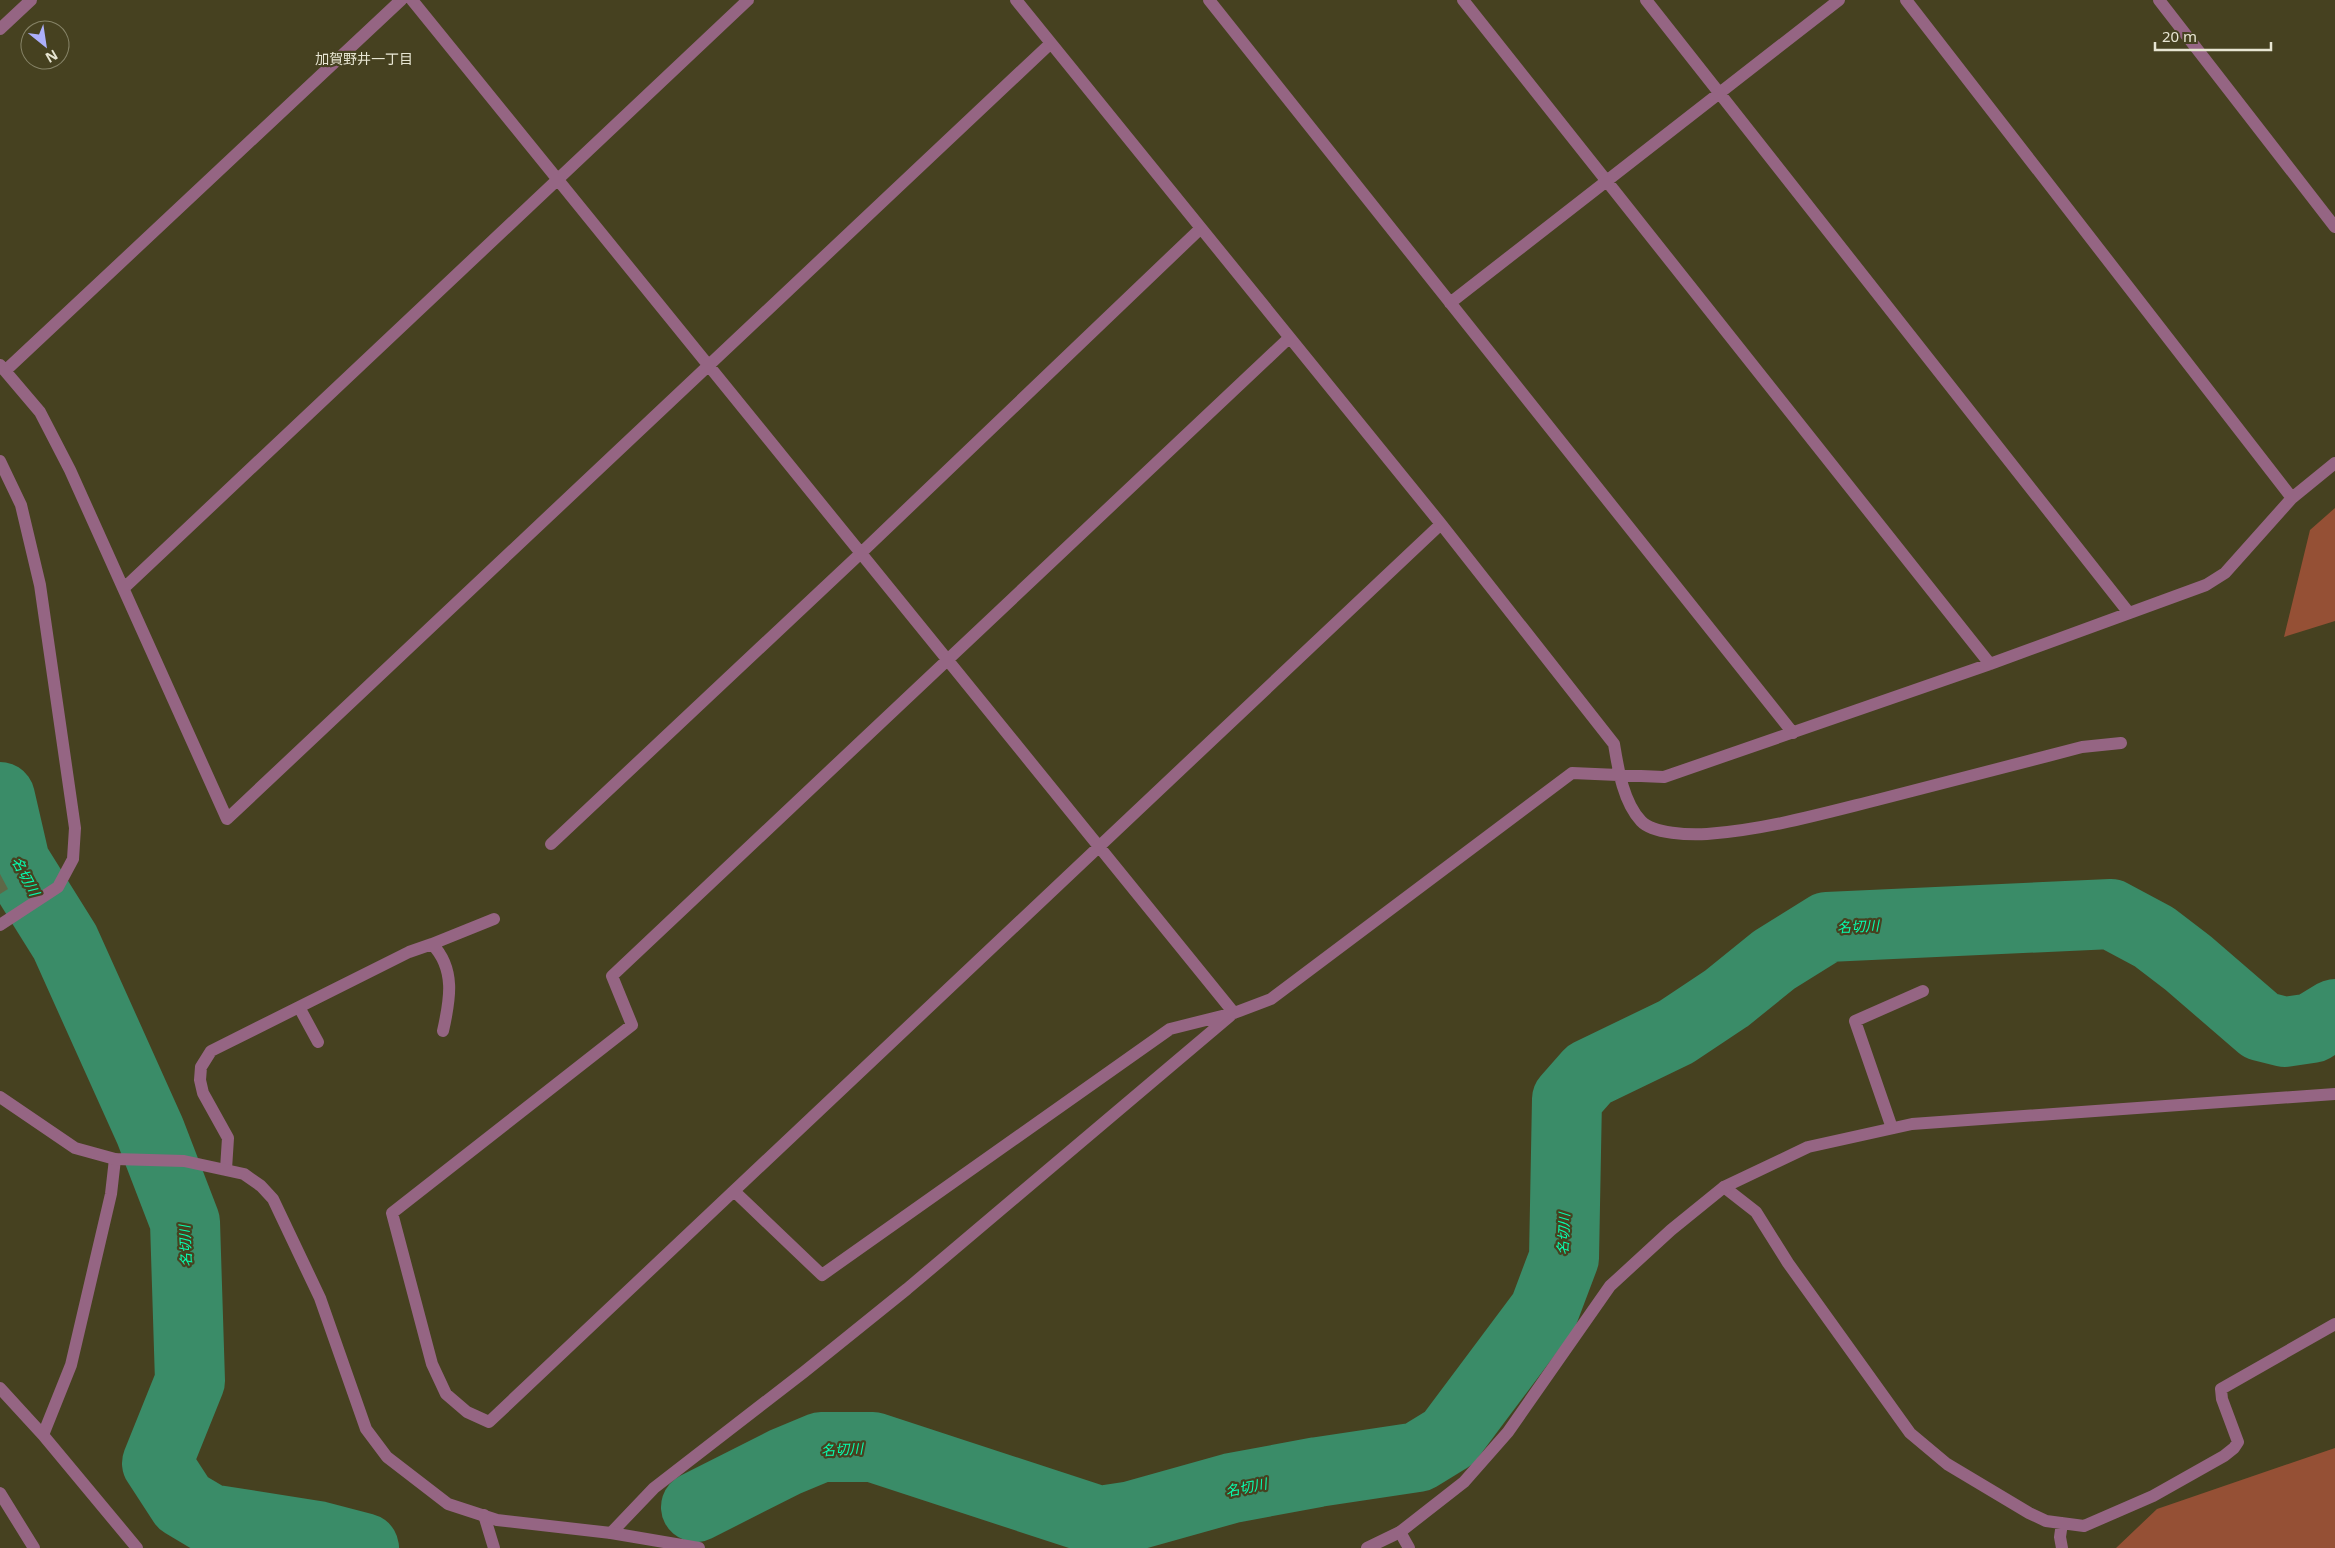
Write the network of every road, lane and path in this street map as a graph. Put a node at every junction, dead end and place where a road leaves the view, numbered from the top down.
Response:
1 (31, 0) edge
2 (401, 0) edge
3 (412, 0) edge
4 (748, 0) edge
5 (1016, 0) edge
6 (1209, 0) edge
7 (1463, 0) edge
8 (1646, 0) edge
9 (1838, 0) edge
10 (1906, 0) edge
11 (2158, 0) edge
12 (0, 29) edge
13 (1050, 43) junction
14 (1719, 93) junction
15 (557, 180) junction
16 (1608, 180) junction
17 (2335, 226) edge
18 (1200, 229) junction
19 (1450, 303) junction
20 (1289, 338) junction
21 (710, 367) junction
22 (3, 368) edge
23 (0, 461) edge
24 (2335, 463) edge
25 (2292, 498) junction
26 (1441, 524) junction
27 (861, 553) junction
28 (124, 588) junction
29 (2129, 613) junction
30 (947, 659) junction
31 (1990, 664) junction
32 (1793, 733) junction
33 (2121, 743) dead end
34 (1619, 775) junction
35 (551, 844) dead end
36 (1100, 847) junction
37 (494, 919) dead end
38 (0, 925) edge
39 (432, 944) junction
40 (1923, 992) dead end
41 (299, 1007) junction
42 (1234, 1013) junction
43 (443, 1031) dead end
44 (318, 1042) dead end
45 (2335, 1094) edge
46 (0, 1097) edge
47 (1892, 1128) junction
48 (115, 1159) junction
49 (226, 1169) junction
50 (1724, 1187) junction
51 (734, 1191) junction
52 (2335, 1324) edge
53 (0, 1388) edge
54 (43, 1435) junction
55 (0, 1493) edge
56 (484, 1515) junction
57 (2062, 1523) junction
58 (1400, 1532) junction
59 (611, 1533) junction
60 (34, 1548) edge
61 (137, 1548) edge
62 (494, 1548) edge
63 (700, 1548) edge
64 (1367, 1548) edge
65 (1409, 1548) edge
66 (2062, 1548) edge

1 - 12 street
2 - 22 street
3 - 15 street
4 - 15 street
5 - 13 street
6 - 19 street
7 - 16 street
8 - 14 street
9 - 14 street
10 - 25 street
11 - 17 street
13 - 18 street
13 - 21 street
14 - 16 street
14 - 29 street
15 - 21 street
15 - 28 street
16 - 19 street
16 - 31 street
18 - 20 street
18 - 27 street
19 - 32 street
20 - 26 street
20 - 30 street
21 - 27 street
21 - 28 street
22 - 28 street
23 - 38 street
24 - 25 street
25 - 29 street
26 - 34 street
26 - 36 street
27 - 30 street
27 - 35 street
29 - 31 street
30 - 36 street
30 - 51 street
31 - 32 street
32 - 34 street
33 - 34 street
34 - 42 street
36 - 42 street
36 - 51 street
37 - 39 street
39 - 41 street
39 - 43 street
40 - 47 street
41 - 44 street
41 - 49 street
42 - 51 street
42 - 59 street
45 - 47 street
46 - 48 street
47 - 50 street
48 - 49 street
48 - 54 street
49 - 56 street
50 - 57 street
50 - 58 street
52 - 57 street
53 - 54 street
54 - 61 street
55 - 60 street
56 - 59 street
56 - 62 street
57 - 66 street
58 - 64 street
58 - 65 street
59 - 63 street

